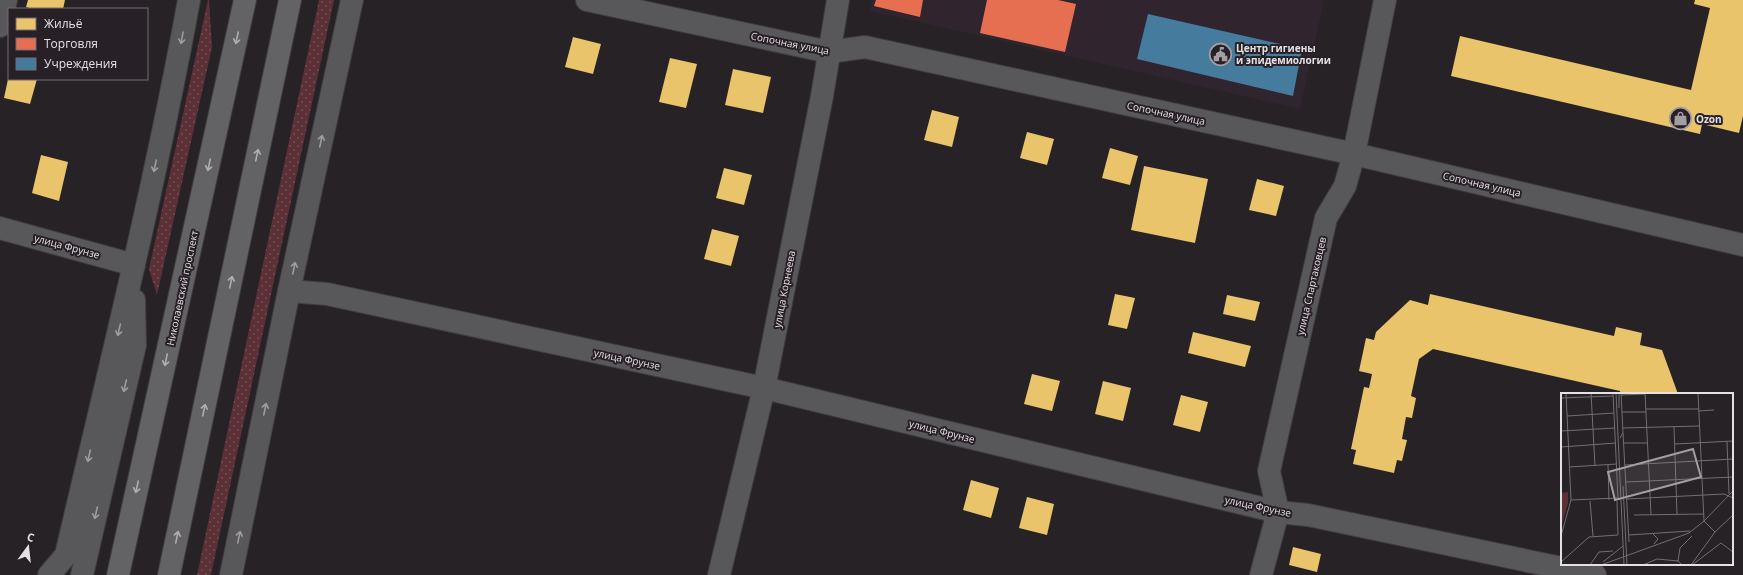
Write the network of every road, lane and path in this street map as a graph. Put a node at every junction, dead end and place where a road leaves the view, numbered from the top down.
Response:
1 (6, 0) edge
2 (189, 0) edge
3 (245, 0) edge
4 (290, 0) edge
5 (352, 0) edge
6 (586, 0) edge
7 (838, 0) edge
8 (1385, 0) edge
9 (0, 26) edge
10 (829, 52) junction
11 (1354, 154) junction
12 (0, 228) edge
13 (1743, 245) edge
14 (134, 264) junction
15 (289, 291) junction
16 (764, 388) junction
17 (1278, 512) junction
18 (49, 575) edge
19 (82, 575) edge
20 (118, 575) edge
21 (169, 575) edge
22 (231, 575) edge
23 (719, 575) edge
24 (1261, 575) edge
25 (1595, 575) edge

1 - 9 street
2 -> 14 street
3 -> 20 main road, Николаевский проспект
21 -> 4 main road
15 -> 5 street
6 - 10 street, Сопочная улица
7 - 10 street, улица Корнеева
8 - 11 street, улица Спартаковцев
10 - 11 street, Сопочная улица
10 - 16 street, улица Корнеева
11 - 13 street, Сопочная улица
11 - 17 street, улица Спартаковцев
12 - 14 street, улица Фрунзе
14 -> 18 street
14 -> 19 street
15 - 16 street, улица Фрунзе
22 -> 15 street
16 - 17 street, улица Фрунзе
16 - 23 street, улица Корнеева
17 - 24 street, улица Спартаковцев
17 - 25 street, улица Фрунзе

